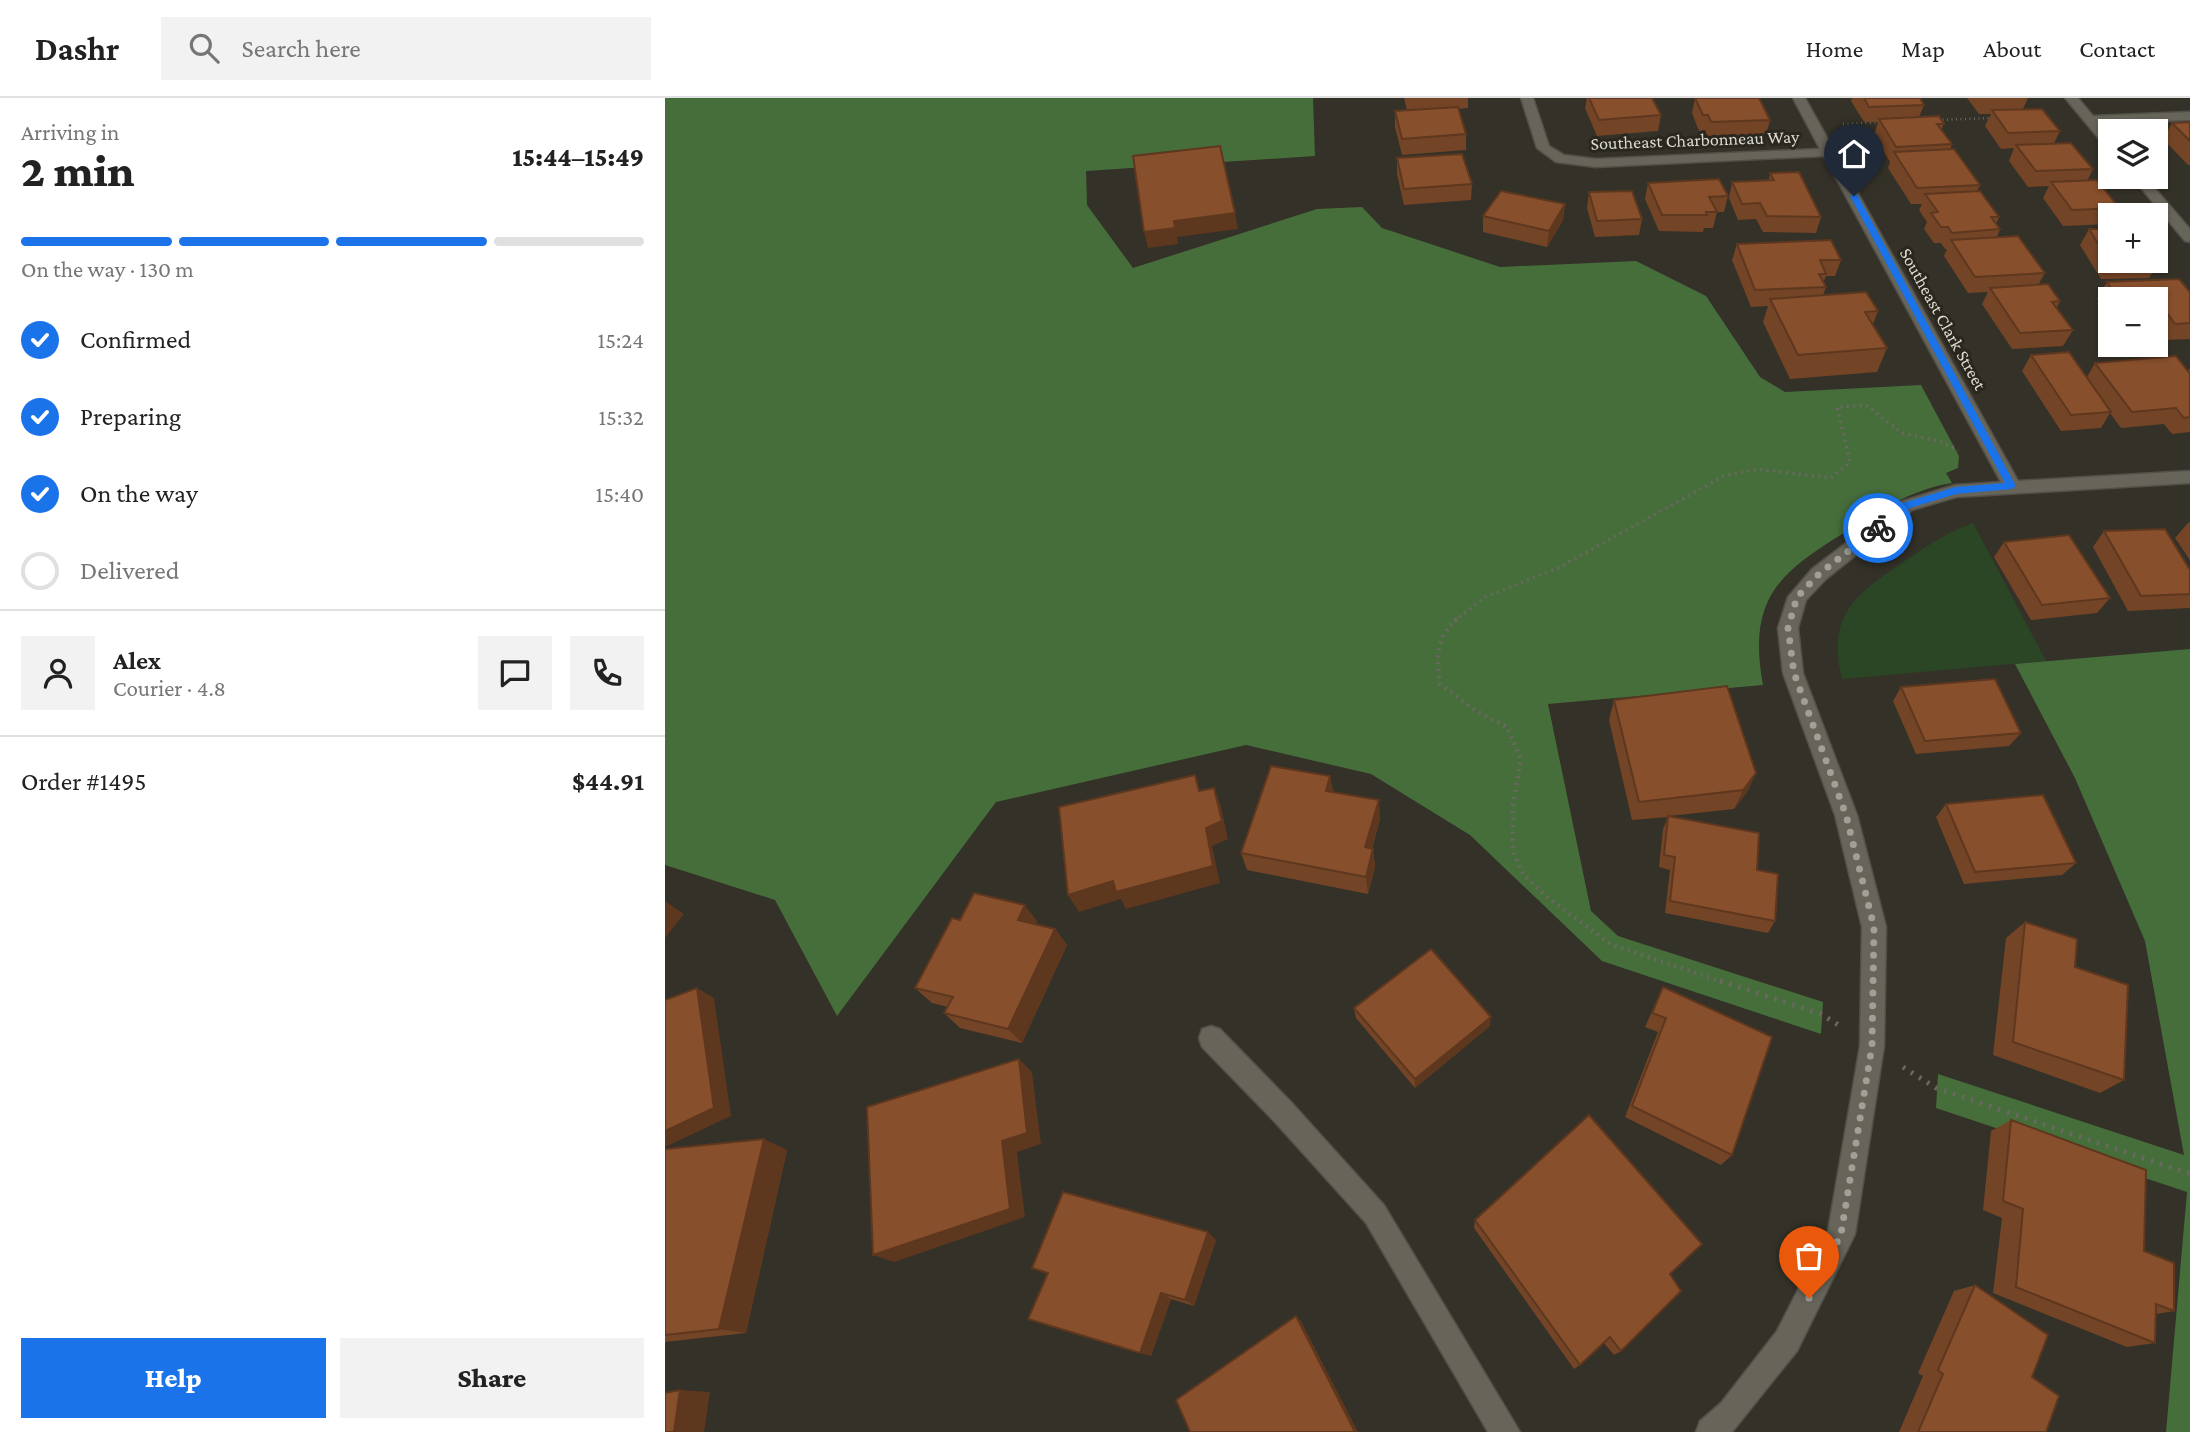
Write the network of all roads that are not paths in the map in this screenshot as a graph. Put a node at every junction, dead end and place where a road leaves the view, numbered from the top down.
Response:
1 (1527, 98) edge
2 (1799, 98) edge
3 (2071, 98) edge
4 (2190, 116) edge
5 (2090, 120) junction
6 (2098, 129) edge
7 (1830, 152) junction
8 (2148, 189) edge
9 (2190, 238) edge
10 (2190, 477) edge
11 (2012, 486) junction
12 (1212, 1038) dead end
13 (1505, 1432) edge
14 (1711, 1432) edge

1 - 7 street, Southeast Charbonneau Way
2 - 7 street, Southeast Clark Street
3 - 5 street
4 - 5 street
5 - 6 street
7 - 11 street, Southeast Clark Street
8 - 9 street
10 - 11 street
11 - 14 street
12 - 13 street

